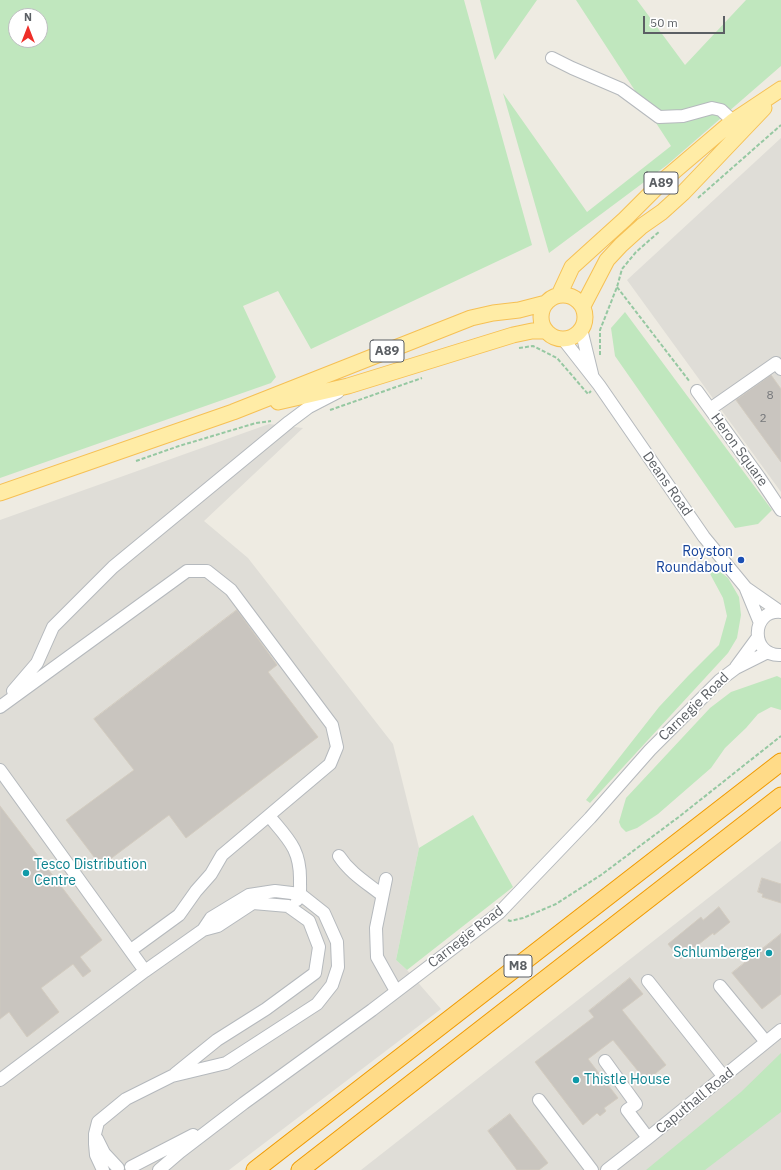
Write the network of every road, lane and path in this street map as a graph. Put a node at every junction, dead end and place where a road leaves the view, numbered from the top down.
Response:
1 (552, 58) dead end
2 (781, 89) edge
3 (733, 121) junction
4 (781, 125) edge
5 (696, 200) dead end
6 (660, 231) dead end
7 (617, 287) junction
8 (559, 295) junction
9 (546, 303) junction
10 (583, 306) junction
11 (581, 330) junction
12 (546, 331) junction
13 (563, 339) junction
14 (599, 360) dead end
15 (781, 369) edge
16 (593, 377) junction
17 (348, 386) junction
18 (697, 391) joint
19 (710, 409) junction
20 (233, 412) junction
21 (0, 493) edge
22 (781, 510) edge
23 (746, 588) junction
24 (780, 611) edge
25 (760, 623) junction
26 (758, 637) junction
27 (768, 652) junction
28 (781, 655) edge
29 (736, 668) junction
30 (0, 707) edge
31 (781, 736) edge
32 (781, 762) edge
33 (0, 770) edge
34 (781, 796) edge
35 (269, 816) junction
36 (339, 856) dead end
37 (386, 879) dead end
38 (300, 894) junction
39 (382, 895) junction
40 (292, 909) junction
41 (499, 913) junction
42 (203, 930) junction
43 (131, 950) junction
44 (145, 971) junction
45 (648, 981) dead end
46 (720, 986) dead end
47 (396, 991) junction
48 (781, 1030) edge
49 (766, 1042) junction
50 (605, 1061) dead end
51 (172, 1076) junction
52 (724, 1077) junction
53 (0, 1080) edge
54 (539, 1100) dead end
55 (219, 1121) junction
56 (95, 1134) junction
57 (648, 1138) junction
58 (135, 1168) edge
59 (116, 1169) edge
60 (103, 1170) edge
61 (159, 1170) edge
62 (255, 1170) edge
63 (300, 1170) edge
64 (592, 1170) edge
65 (607, 1170) edge

1 - 3 street
2 - 3 main road, A89
2 - 10 main road, A89
3 - 8 main road, A89
4 - 5 path
6 - 7 path
7 - 14 path
7 - 18 path
8 - 9 main road, A89
8 - 10 main road
9 - 12 main road
9 - 20 main road, A89
10 - 11 main road, A89
11 - 13 main road
11 - 16 street, Deans Road
12 - 13 main road, A89
12 - 17 main road, A89
13 - 16 street, Deans Road
15 - 19 street
16 - 23 street, Deans Road
17 - 20 main road, A89
17 - 30 street
18 - 19 street, Heron Square
19 - 22 street, Heron Square
20 - 21 main road, A89
23 - 24 street, Deans Road
23 - 25 street, Deans Road
24 - 25 street
25 - 26 street
26 - 27 street
26 - 29 street, Carnegie Road
27 - 28 street
27 - 29 street, Carnegie Road
29 - 41 street, Carnegie Road
30 - 35 street
31 - 41 path
32 - 62 highway, M8
33 - 43 street
34 - 63 highway, M8
35 - 38 street
35 - 43 street
36 - 39 street
37 - 39 street
38 - 40 street
38 - 42 street
38 - 51 street
39 - 47 street
40 - 42 street
40 - 51 street
41 - 47 street, Carnegie Road
42 - 44 street
43 - 44 street
44 - 53 street
45 - 52 street
46 - 49 street
47 - 55 street, Carnegie Road
48 - 49 street, Caputhall Road
49 - 52 street, Caputhall Road
50 - 57 street
51 - 56 street
52 - 57 street, Caputhall Road
54 - 64 street
55 - 58 street, Carnegie Road
55 - 61 street, Carnegie Road
56 - 59 street
56 - 60 street
57 - 65 street, Caputhall Road
58 - 59 street, Carnegie Road

